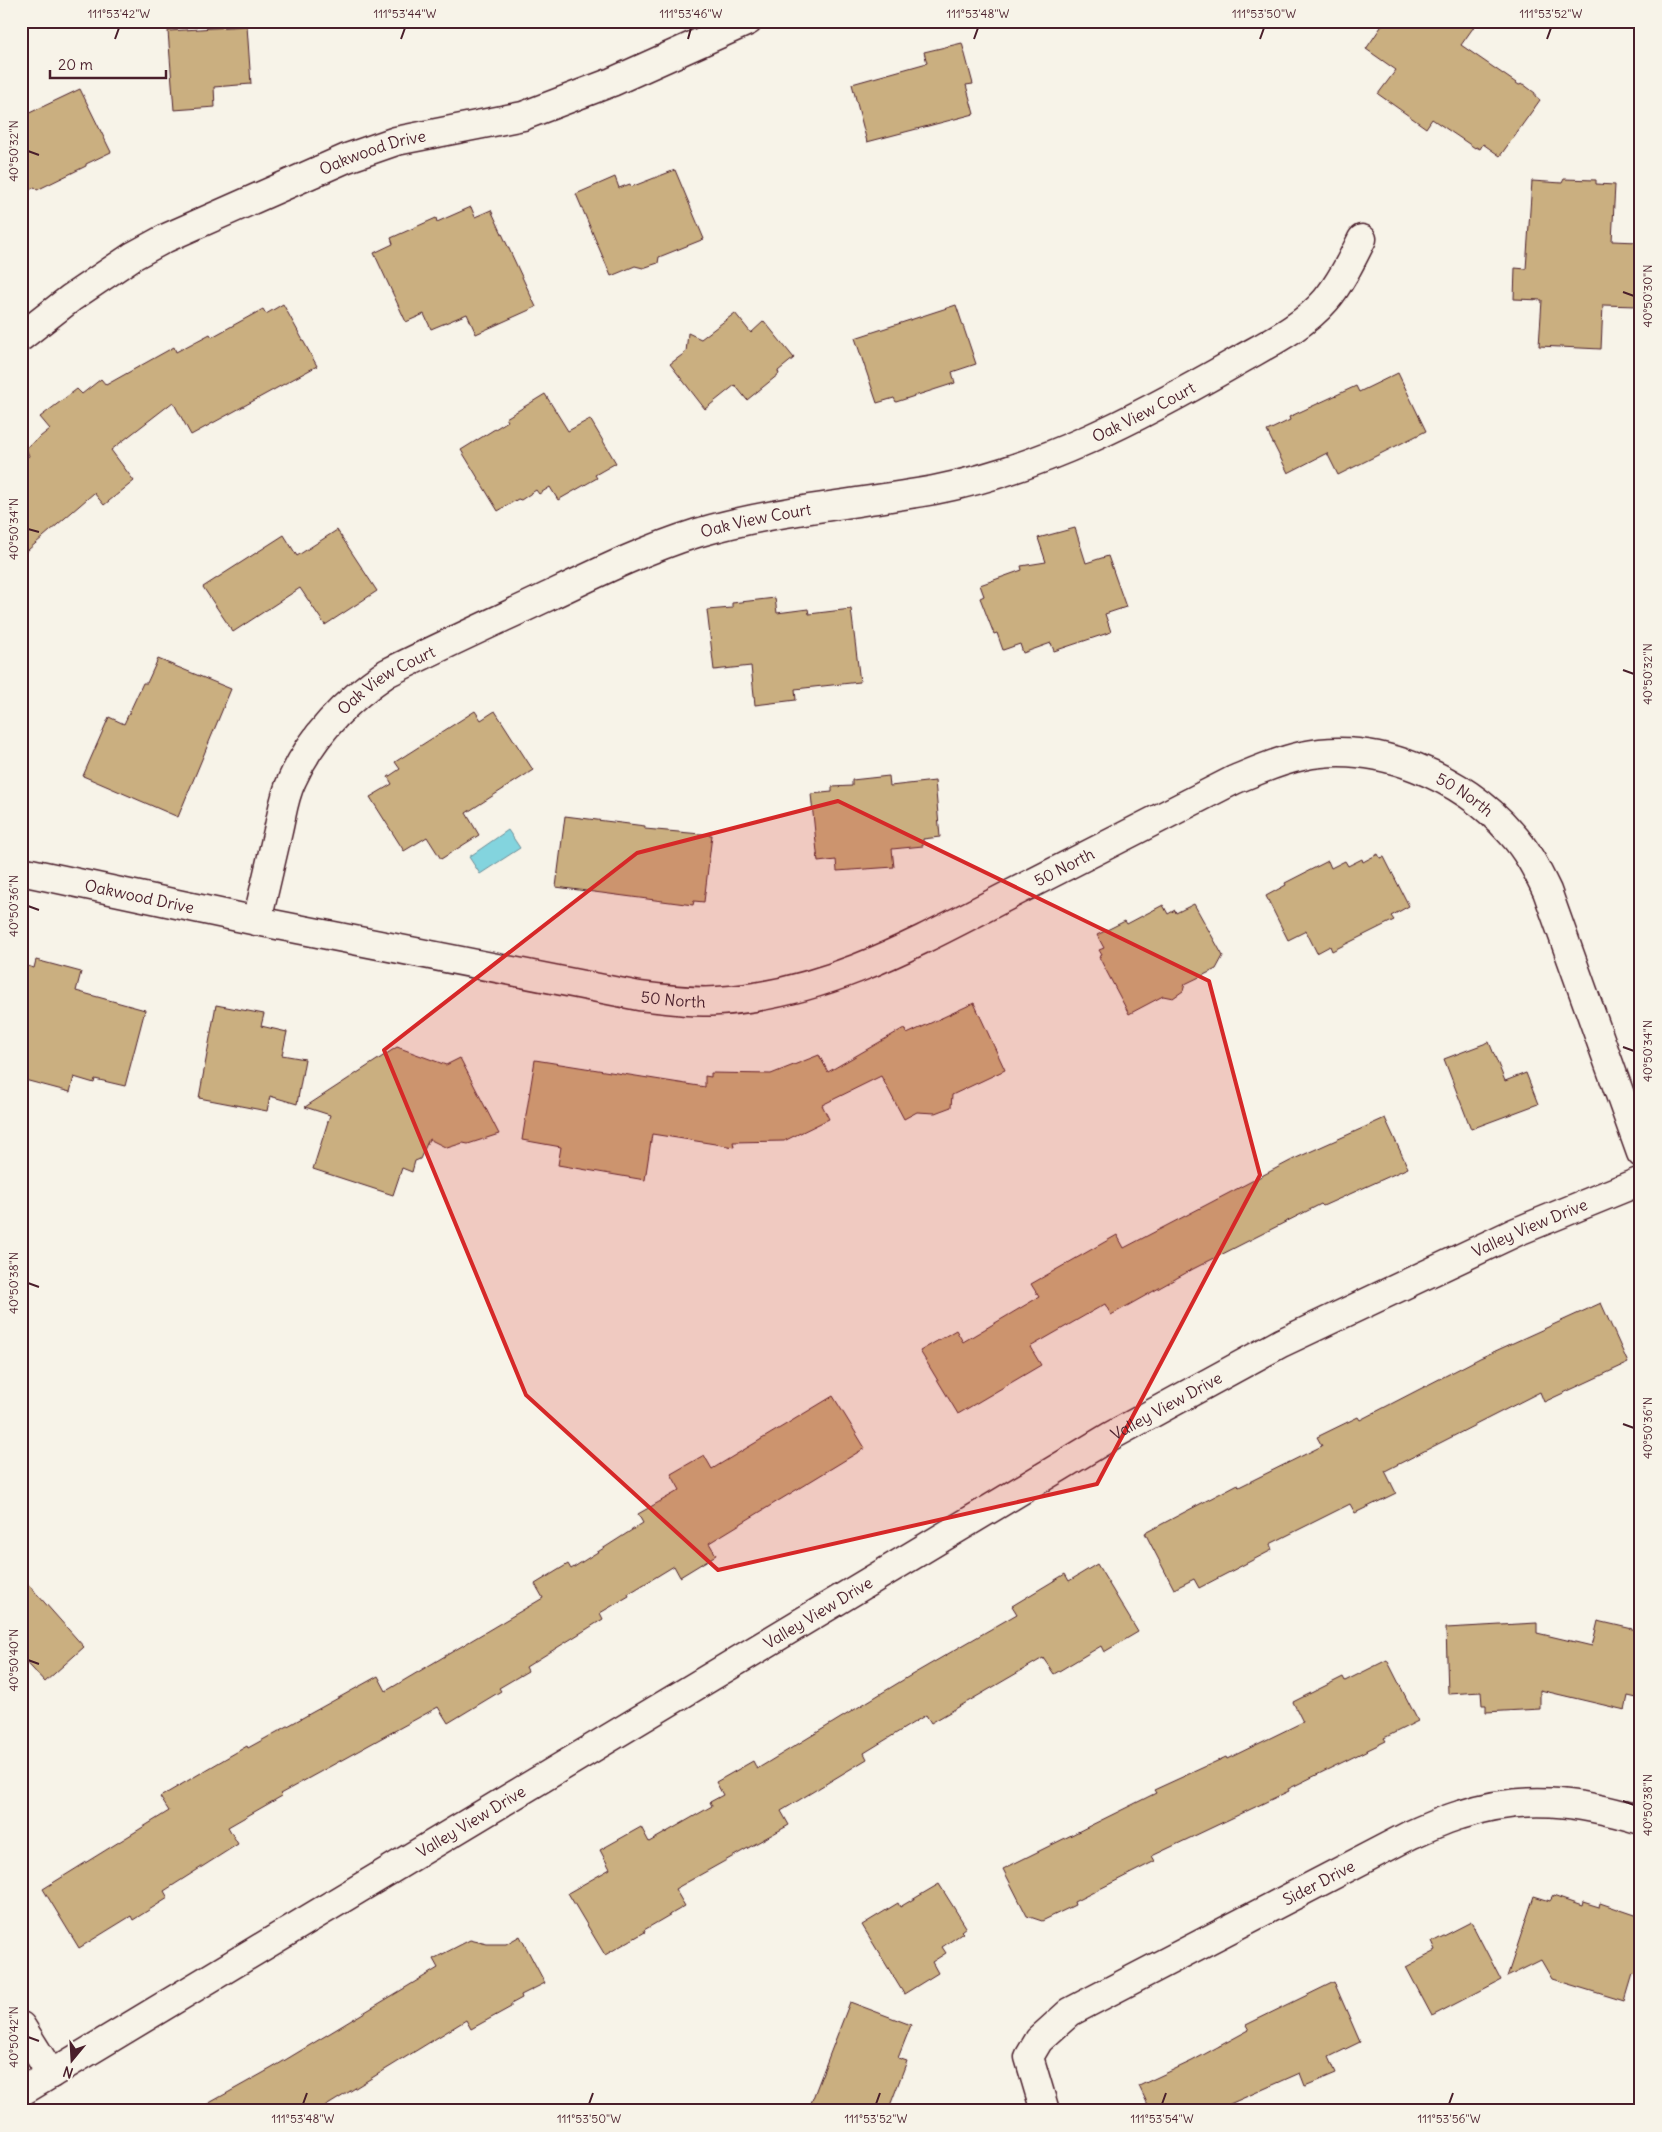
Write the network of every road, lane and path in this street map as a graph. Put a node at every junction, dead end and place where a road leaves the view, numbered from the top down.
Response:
1 (748, 21) edge
2 (1362, 239) dead end
3 (21, 337) edge
4 (21, 871) edge
5 (257, 920) junction
6 (1641, 1153) edge
7 (1641, 1181) edge
8 (1641, 1820) edge
9 (21, 2026) edge
10 (51, 2074) junction
11 (21, 2092) edge
12 (1046, 2111) edge

1 - 3 street, Oakwood Drive
2 - 5 street, Oak View Court
4 - 5 street, Oakwood Drive
5 - 6 street, 50 North
7 - 10 street, Valley View Drive
8 - 12 street, Sider Drive
9 - 10 street
10 - 11 street, Valley View Drive

